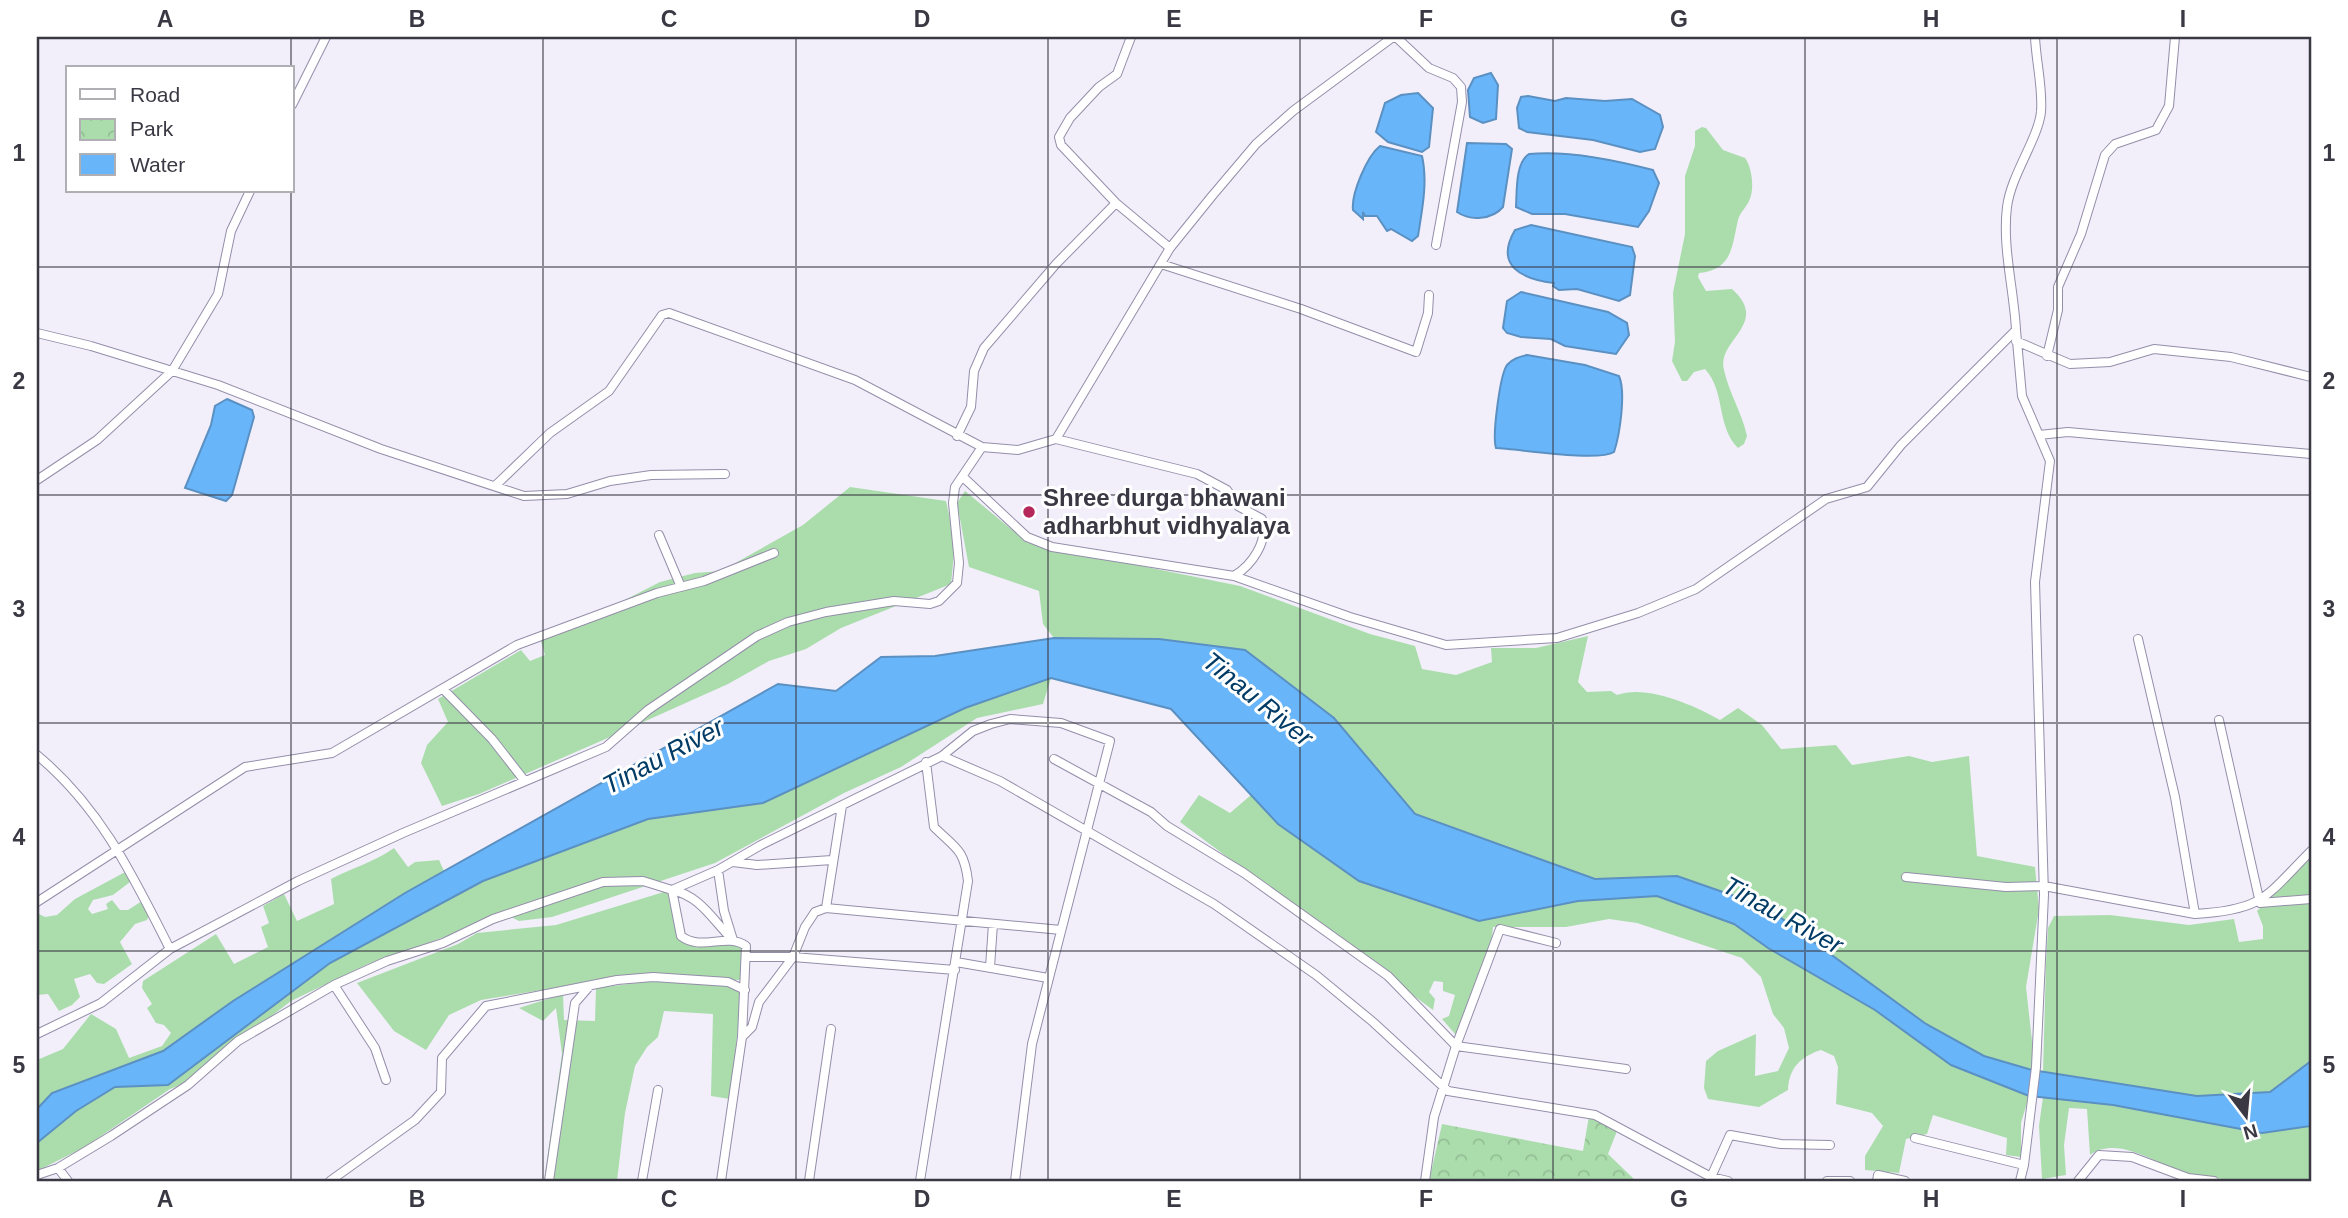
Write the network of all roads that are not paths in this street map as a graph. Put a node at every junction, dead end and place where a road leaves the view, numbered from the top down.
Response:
1 (326, 37) edge
2 (1131, 37) edge
3 (1394, 37) edge
4 (2035, 37) edge
5 (2175, 37) edge
6 (294, 101) edge
7 (250, 192) edge
8 (1116, 203) junction
9 (1436, 245) dead end
10 (1170, 248) junction
11 (1161, 264) junction
12 (1429, 295) dead end
13 (2016, 330) junction
14 (37, 333) edge
15 (2016, 341) junction
16 (2046, 356) junction
17 (172, 371) junction
18 (2311, 377) edge
19 (2039, 435) junction
20 (957, 436) junction
21 (1056, 439) junction
22 (982, 447) junction
23 (2311, 454) edge
24 (725, 474) dead end
25 (963, 477) junction
26 (37, 480) edge
27 (496, 485) junction
28 (659, 535) dead end
29 (774, 553) dead end
30 (1234, 576) junction
31 (681, 587) junction
32 (2138, 639) dead end
33 (443, 689) junction
34 (2219, 720) dead end
35 (37, 755) edge
36 (942, 756) junction
37 (1054, 759) dead end
38 (926, 762) junction
39 (524, 780) junction
40 (1098, 781) junction
41 (842, 806) junction
42 (1089, 830) junction
43 (120, 850) junction
44 (2311, 851) edge
45 (832, 860) junction
46 (733, 862) junction
47 (718, 870) junction
48 (1906, 877) dead end
49 (2044, 886) junction
50 (672, 890) junction
51 (2311, 899) edge
52 (37, 902) edge
53 (2260, 903) junction
54 (825, 908) junction
55 (2195, 914) junction
56 (961, 922) junction
57 (993, 924) junction
58 (1061, 930) junction
59 (733, 940) junction
60 (1556, 943) dead end
61 (170, 949) junction
62 (746, 957) junction
63 (793, 957) junction
64 (956, 966) junction
65 (990, 967) junction
66 (1048, 978) junction
67 (334, 985) junction
68 (589, 987) junction
69 (745, 990) junction
70 (831, 1029) dead end
71 (37, 1034) edge
72 (742, 1037) junction
73 (1456, 1046) junction
74 (1626, 1069) dead end
75 (386, 1080) dead end
76 (1444, 1087) junction
77 (658, 1090) dead end
78 (1915, 1138) dead end
79 (1830, 1145) dead end
80 (2024, 1165) junction
81 (58, 1168) junction
82 (37, 1175) edge
83 (1711, 1177) junction
84 (2187, 1180) edge
85 (68, 1181) edge
86 (330, 1181) edge
87 (549, 1181) edge
88 (642, 1181) edge
89 (721, 1181) edge
90 (809, 1181) edge
91 (920, 1181) edge
92 (1015, 1181) edge
93 (1425, 1181) edge
94 (1728, 1181) edge
95 (1827, 1181) edge
96 (1850, 1181) edge
97 (1877, 1181) edge
98 (1905, 1181) edge
99 (2020, 1181) edge
100 (2078, 1181) edge
101 (2214, 1181) edge

1 - 6 street
2 - 8 street
3 - 9 street
3 - 10 street
4 - 13 street
5 - 16 street
7 - 17 street
8 - 10 street
8 - 20 street
10 - 11 street
11 - 12 street
11 - 21 street
13 - 15 street
13 - 30 street
14 - 17 street
15 - 16 street
15 - 19 street
16 - 18 street
17 - 26 street
17 - 27 street
19 - 23 street
19 - 49 street
20 - 22 street
20 - 27 street
21 - 22 street
21 - 30 street
22 - 25 street
24 - 27 street
25 - 30 street
25 - 39 street
28 - 31 street
29 - 31 street
31 - 33 street
32 - 55 street
33 - 39 street
33 - 43 street
34 - 53 street
35 - 43 street
36 - 38 street
36 - 40 street
36 - 42 street
37 - 40 street
38 - 41 street
38 - 56 street
39 - 61 street
40 - 42 street
40 - 73 street
41 - 45 street
41 - 46 street
42 - 58 street
42 - 76 street
43 - 52 street
43 - 61 street
44 - 53 street
45 - 46 street
45 - 54 street
46 - 47 street
47 - 50 street
47 - 59 street
48 - 49 street
49 - 55 street
49 - 80 street
50 - 59 street
50 - 59 street
50 - 67 street
51 - 53 street
53 - 55 street
54 - 56 street
54 - 63 street
56 - 57 street
56 - 64 street
57 - 58 street
57 - 65 street
58 - 66 street
59 - 62 street
60 - 73 street
61 - 71 street
62 - 63 street
62 - 69 street
63 - 64 street
63 - 72 street
64 - 65 street
64 - 91 street
65 - 66 street
66 - 92 street
67 - 75 street
67 - 81 street
68 - 69 street
68 - 86 street
68 - 87 street
69 - 72 street
70 - 90 street
72 - 89 street
73 - 74 street
73 - 76 street
76 - 83 street
76 - 93 street
77 - 88 street
78 - 80 street
79 - 83 street
80 - 99 street
81 - 82 street
81 - 85 street
83 - 94 street
84 - 100 street
84 - 101 street
95 - 96 street
97 - 98 street

